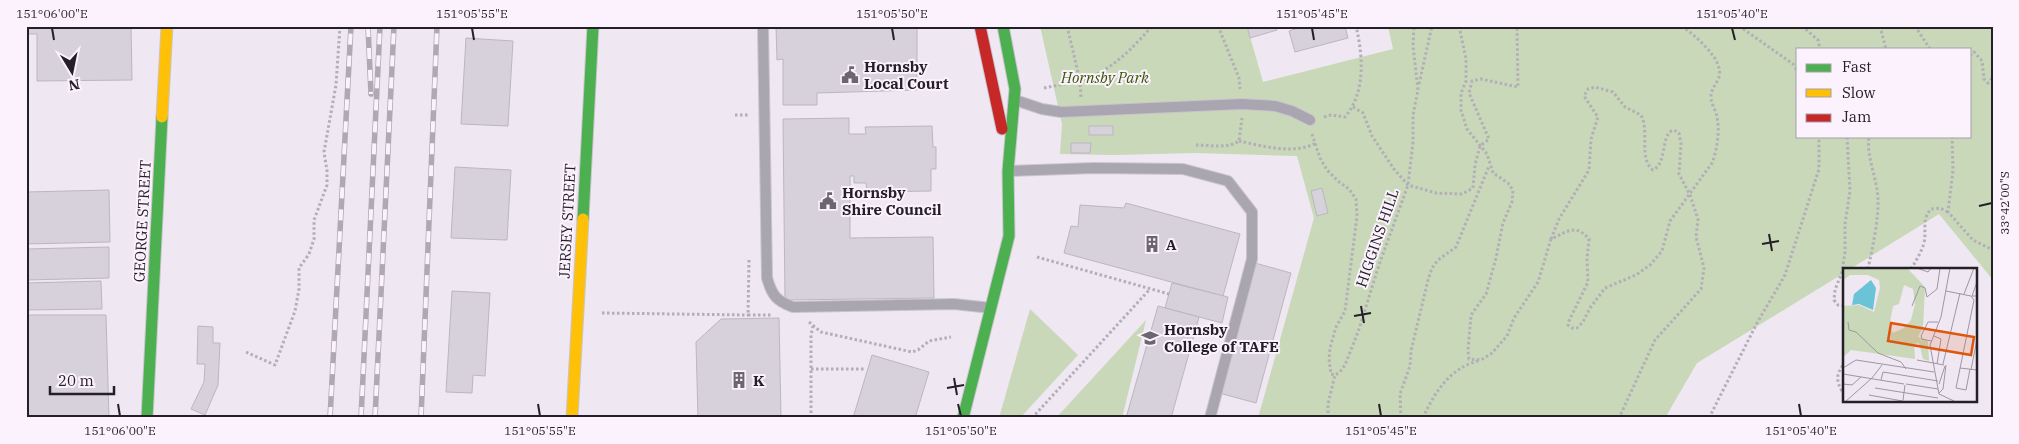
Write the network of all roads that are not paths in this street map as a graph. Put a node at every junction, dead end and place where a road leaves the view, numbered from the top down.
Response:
1 (167, 26) edge
2 (593, 26) edge
3 (763, 26) edge
4 (980, 26) edge
5 (1003, 26) edge
6 (1014, 100) junction
7 (1309, 124) road end
8 (1008, 168) junction
9 (992, 308) junction
10 (147, 418) edge
11 (572, 418) edge
12 (963, 418) edge
13 (1210, 418) edge

1 - 10 main road, GEORGE STREET
2 - 11 main road, JERSEY STREET
3 - 9 lane
4 - 8 main road
5 - 6 main road
6 - 7 lane
6 - 8 main road
8 - 9 main road
8 - 13 lane
9 - 12 main road

